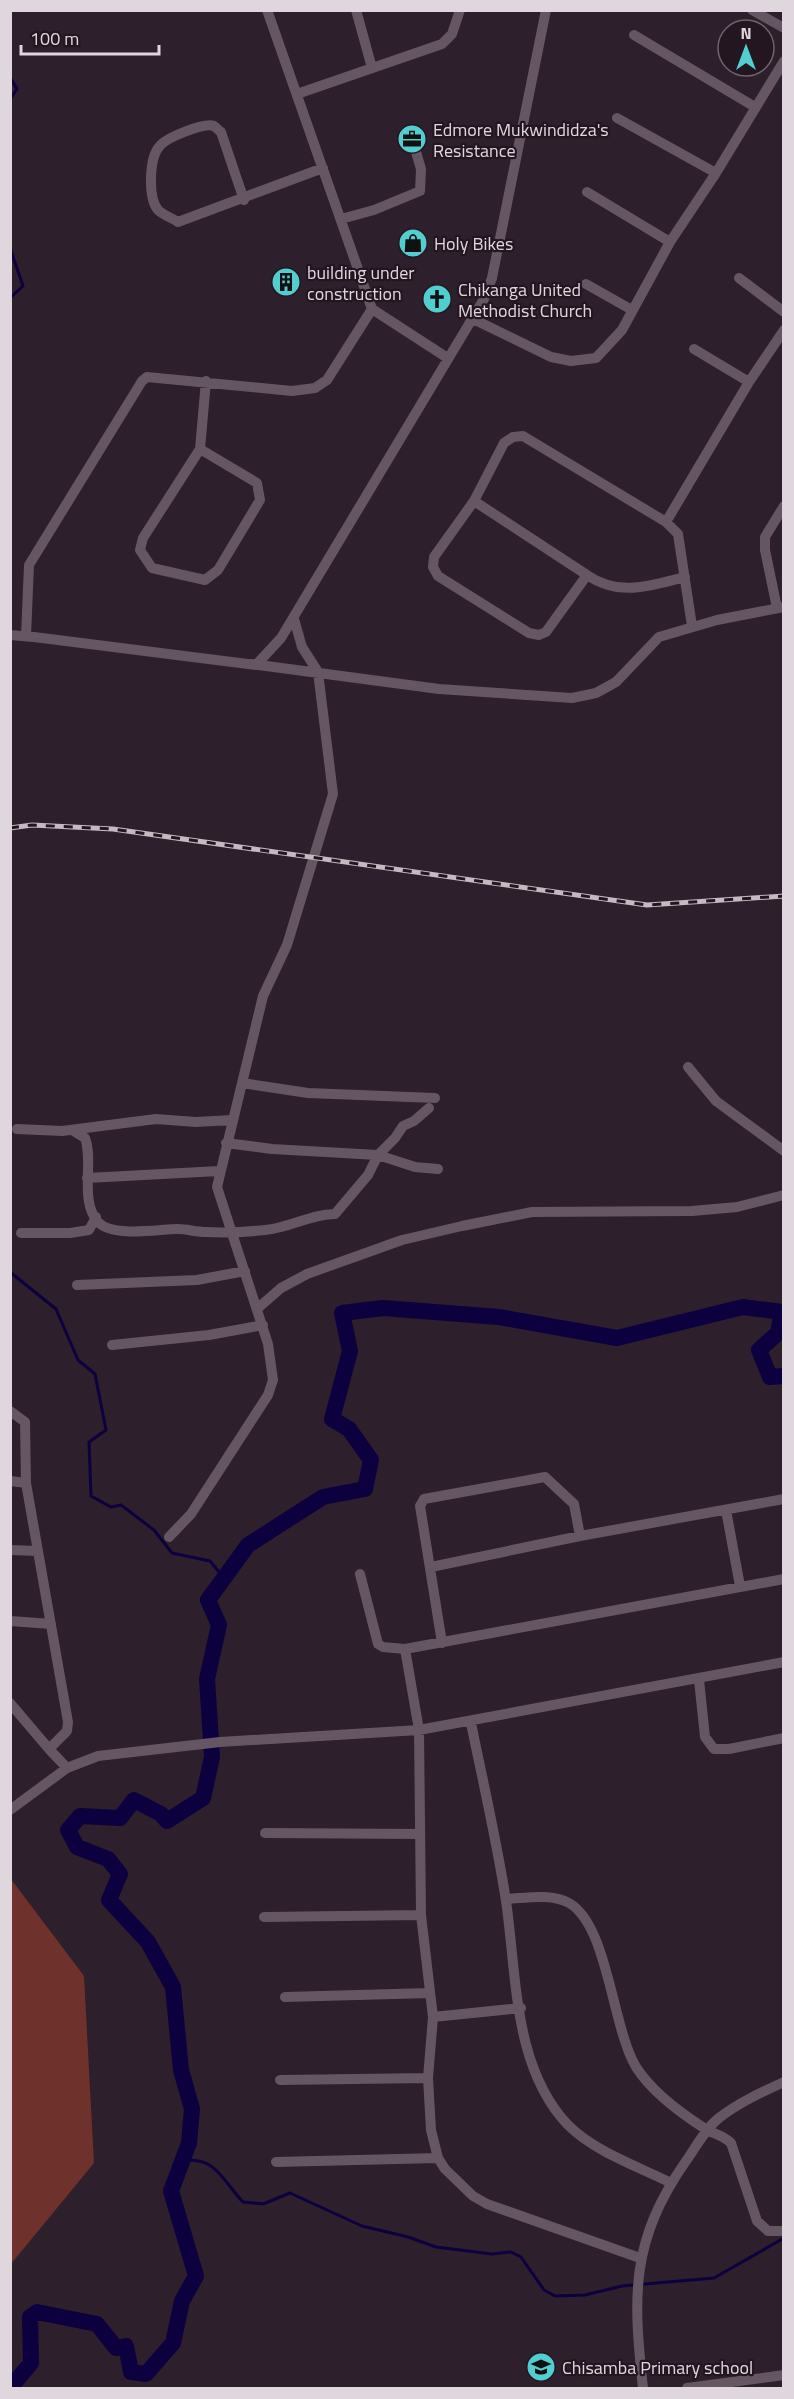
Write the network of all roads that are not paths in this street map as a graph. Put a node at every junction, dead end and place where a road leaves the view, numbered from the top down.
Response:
1 (267, 10) edge
2 (356, 10) edge
3 (460, 10) edge
4 (546, 10) edge
5 (752, 10) edge
6 (783, 28) edge
7 (634, 35) dead end
8 (783, 61) edge
9 (372, 68) junction
10 (297, 94) junction
11 (755, 107) junction
12 (617, 118) dead end
13 (416, 152) dead end
14 (323, 168) junction
15 (716, 173) junction
16 (587, 192) dead end
17 (244, 200) junction
18 (341, 219) junction
19 (670, 242) junction
20 (740, 278) dead end
21 (586, 284) dead end
22 (372, 309) junction
23 (632, 310) junction
24 (783, 312) edge
25 (471, 318) junction
26 (783, 330) edge
27 (694, 349) dead end
28 (447, 357) junction
29 (206, 381) junction
30 (749, 382) junction
31 (200, 449) junction
32 (474, 501) junction
33 (783, 506) edge
34 (666, 522) junction
35 (587, 575) junction
36 (685, 577) junction
37 (780, 607) edge
38 (294, 619) junction
39 (692, 626) junction
40 (10, 635) edge
41 (26, 636) junction
42 (256, 665) junction
43 (318, 672) junction
44 (688, 1067) dead end
45 (242, 1083) junction
46 (231, 1120) junction
47 (17, 1130) dead end
48 (88, 1133) junction
49 (226, 1143) junction
50 (783, 1150) edge
51 (378, 1155) junction
52 (438, 1169) dead end
53 (219, 1171) junction
54 (87, 1178) junction
55 (783, 1195) edge
56 (96, 1217) junction
57 (111, 1229) junction
58 (89, 1230) junction
59 (230, 1230) junction
60 (21, 1233) dead end
61 (244, 1271) junction
62 (77, 1285) dead end
63 (258, 1308) junction
64 (263, 1325) junction
65 (112, 1345) dead end
66 (10, 1411) edge
67 (10, 1481) edge
68 (26, 1483) junction
69 (783, 1498) edge
70 (726, 1510) junction
71 (580, 1536) junction
72 (169, 1537) dead end
73 (10, 1550) edge
74 (38, 1551) junction
75 (431, 1567) junction
76 (360, 1574) dead end
77 (783, 1579) edge
78 (740, 1586) junction
79 (10, 1621) edge
80 (51, 1624) junction
81 (442, 1644) junction
82 (405, 1649) junction
83 (783, 1662) edge
84 (699, 1680) junction
85 (10, 1702) edge
86 (471, 1723) junction
87 (419, 1731) junction
88 (783, 1738) edge
89 (49, 1749) junction
90 (67, 1768) junction
91 (10, 1810) edge
92 (265, 1833) dead end
93 (420, 1834) junction
94 (506, 1899) junction
95 (421, 1915) junction
96 (264, 1917) dead end
97 (430, 1994) junction
98 (285, 1997) dead end
99 (520, 2008) junction
100 (433, 2017) junction
101 (428, 2078) junction
102 (280, 2080) dead end
103 (783, 2082) edge
104 (707, 2130) junction
105 (438, 2158) junction
106 (276, 2162) dead end
107 (671, 2183) junction
108 (783, 2231) edge
109 (640, 2258) junction
110 (783, 2375) edge
111 (643, 2388) edge
112 (687, 2388) edge

1 - 10 street
2 - 9 street
3 - 9 street
4 - 25 street
5 - 6 street
7 - 11 street
8 - 11 street
9 - 10 street
10 - 14 street
11 - 15 street
12 - 15 street
13 - 18 street
14 - 17 street
14 - 18 street
15 - 19 street
16 - 19 street
17 - 17 street
18 - 22 street
19 - 23 street
20 - 24 street
21 - 23 street
22 - 28 street
22 - 29 street
23 - 25 street
25 - 28 street
26 - 30 street
27 - 30 street
28 - 38 street
29 - 31 street
29 - 41 street
30 - 34 street
31 - 31 street
32 - 34 street
32 - 35 street
32 - 35 street
33 - 37 street
34 - 36 street
35 - 36 street
36 - 39 street
37 - 39 street
38 - 42 street
38 - 43 street
39 - 43 street
40 - 41 street
41 - 42 street
42 - 43 street
43 - 45 street
44 - 50 street
45 - 46 street
45 - 51 street
46 - 48 street
46 - 49 street
47 - 48 street
48 - 54 street
49 - 51 street
49 - 53 street
51 - 52 street
51 - 59 street
53 - 54 street
53 - 59 street
54 - 56 street
55 - 63 street
56 - 57 street
56 - 58 street
57 - 58 street
57 - 59 street
58 - 60 street
59 - 61 street
61 - 62 street
61 - 63 street
63 - 64 street
64 - 65 street
64 - 72 street
66 - 68 street
67 - 68 street
68 - 74 street
69 - 70 street
70 - 71 street
70 - 78 street
71 - 75 street
71 - 75 street
73 - 74 street
74 - 80 street
75 - 81 street
76 - 82 street
77 - 78 street
78 - 81 street
79 - 80 street
80 - 89 street
81 - 82 street
82 - 87 street
83 - 84 street
84 - 86 street
84 - 88 street
85 - 89 street
86 - 87 street
86 - 94 street
87 - 90 street
87 - 93 street
89 - 90 street
90 - 91 street
92 - 93 street
93 - 95 street
94 - 99 street
94 - 104 street
95 - 96 street
95 - 97 street
97 - 98 street
97 - 100 street
99 - 100 street
99 - 107 street
100 - 101 street
101 - 102 street
101 - 105 street
103 - 104 street
104 - 107 street
104 - 108 street
105 - 106 street
105 - 109 street
107 - 109 street
109 - 111 street
110 - 112 street

